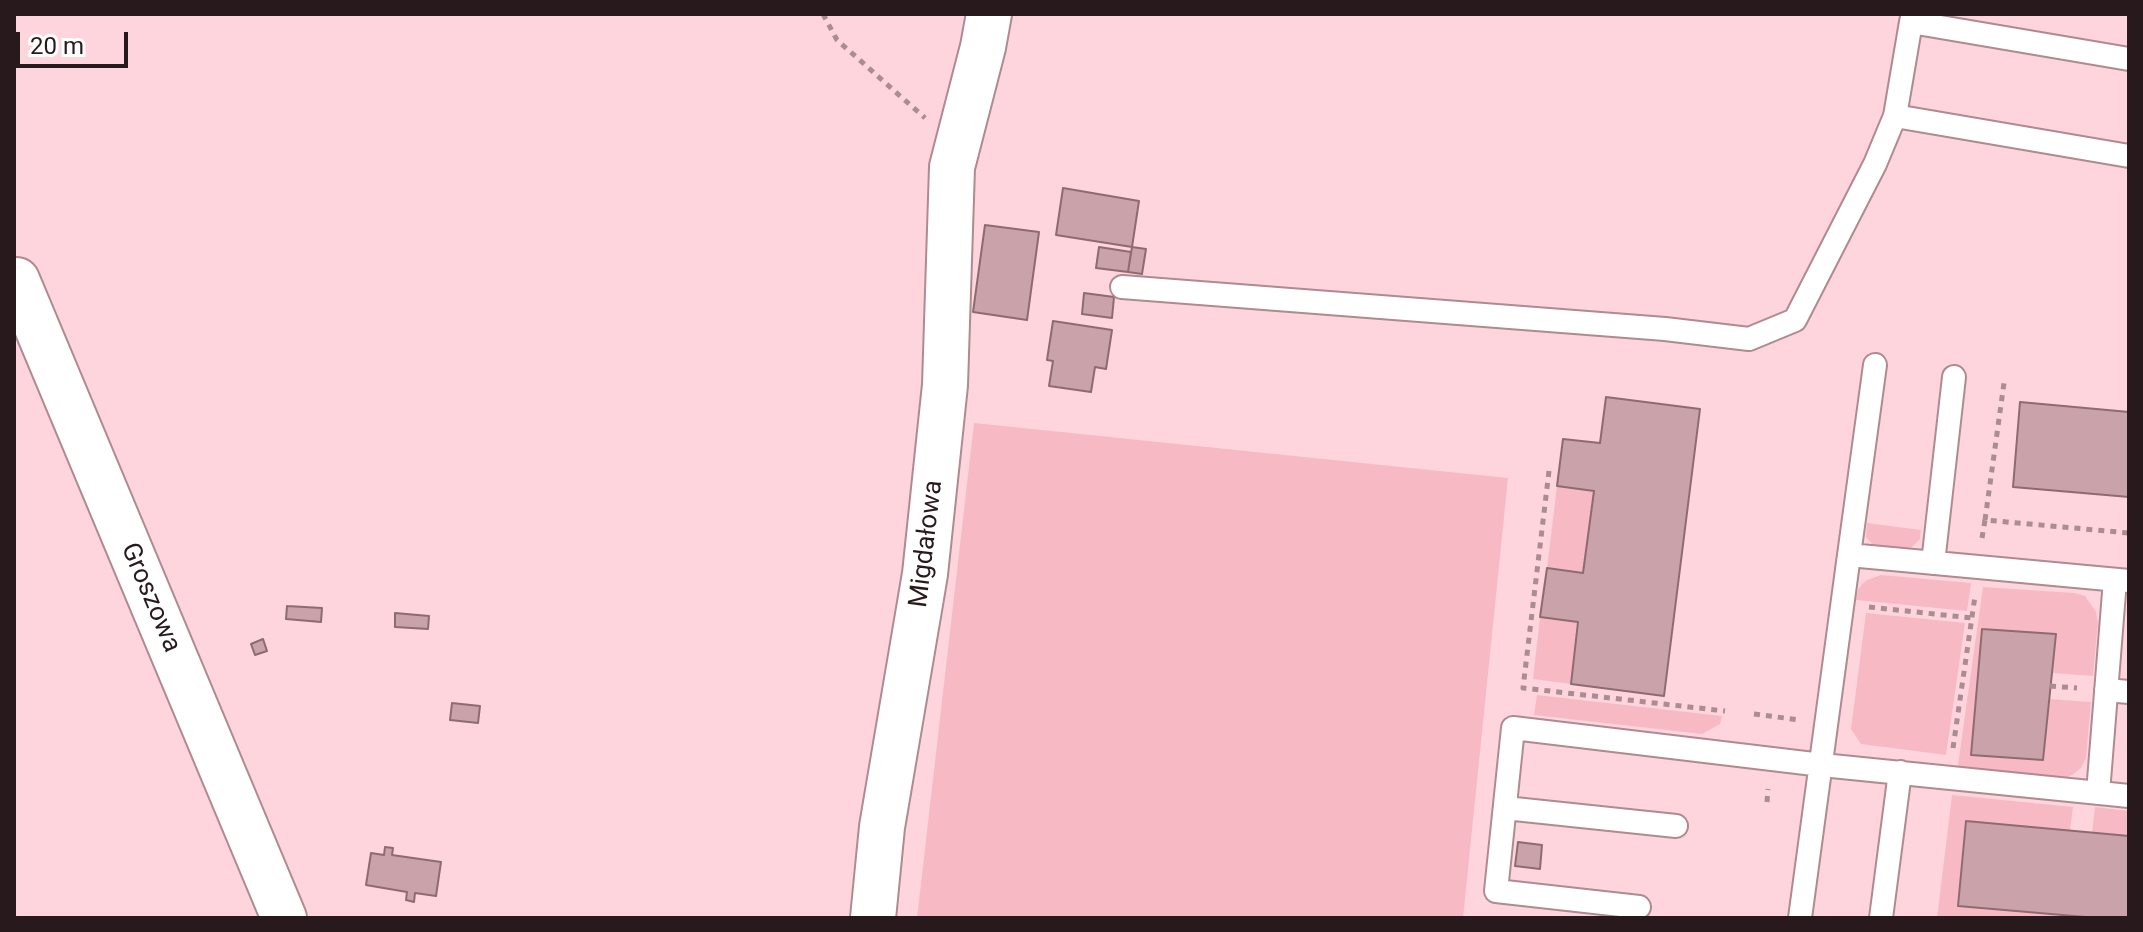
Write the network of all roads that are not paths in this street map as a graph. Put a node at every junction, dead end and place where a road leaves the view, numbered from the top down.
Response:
1 (989, 14) edge
2 (1912, 18) edge
3 (2129, 59) edge
4 (1895, 116) junction
5 (2129, 156) edge
6 (16, 280) edge
7 (1122, 287) dead end
8 (1875, 365) dead end
9 (1954, 377) dead end
10 (1849, 555) junction
11 (1933, 563) junction
12 (2122, 581) edge
13 (2106, 690) junction
14 (2129, 692) edge
15 (1822, 765) junction
16 (1900, 772) junction
17 (2098, 793) junction
18 (2129, 796) edge
19 (1505, 808) junction
20 (1676, 826) dead end
21 (1639, 907) dead end
22 (284, 918) edge
23 (873, 918) edge
24 (1800, 918) edge
25 (1881, 918) edge

1 - 23 street, Migdałowa
2 - 3 lane
2 - 4 lane
4 - 5 lane
4 - 7 lane
6 - 22 street, Groszowa
8 - 10 lane
9 - 11 lane
10 - 11 lane
10 - 15 lane
11 - 12 lane
12 - 13 lane
13 - 14 lane
13 - 17 lane
15 - 16 lane
15 - 19 lane
15 - 24 lane
16 - 17 lane
16 - 25 lane
17 - 18 lane
19 - 20 lane
19 - 21 lane

